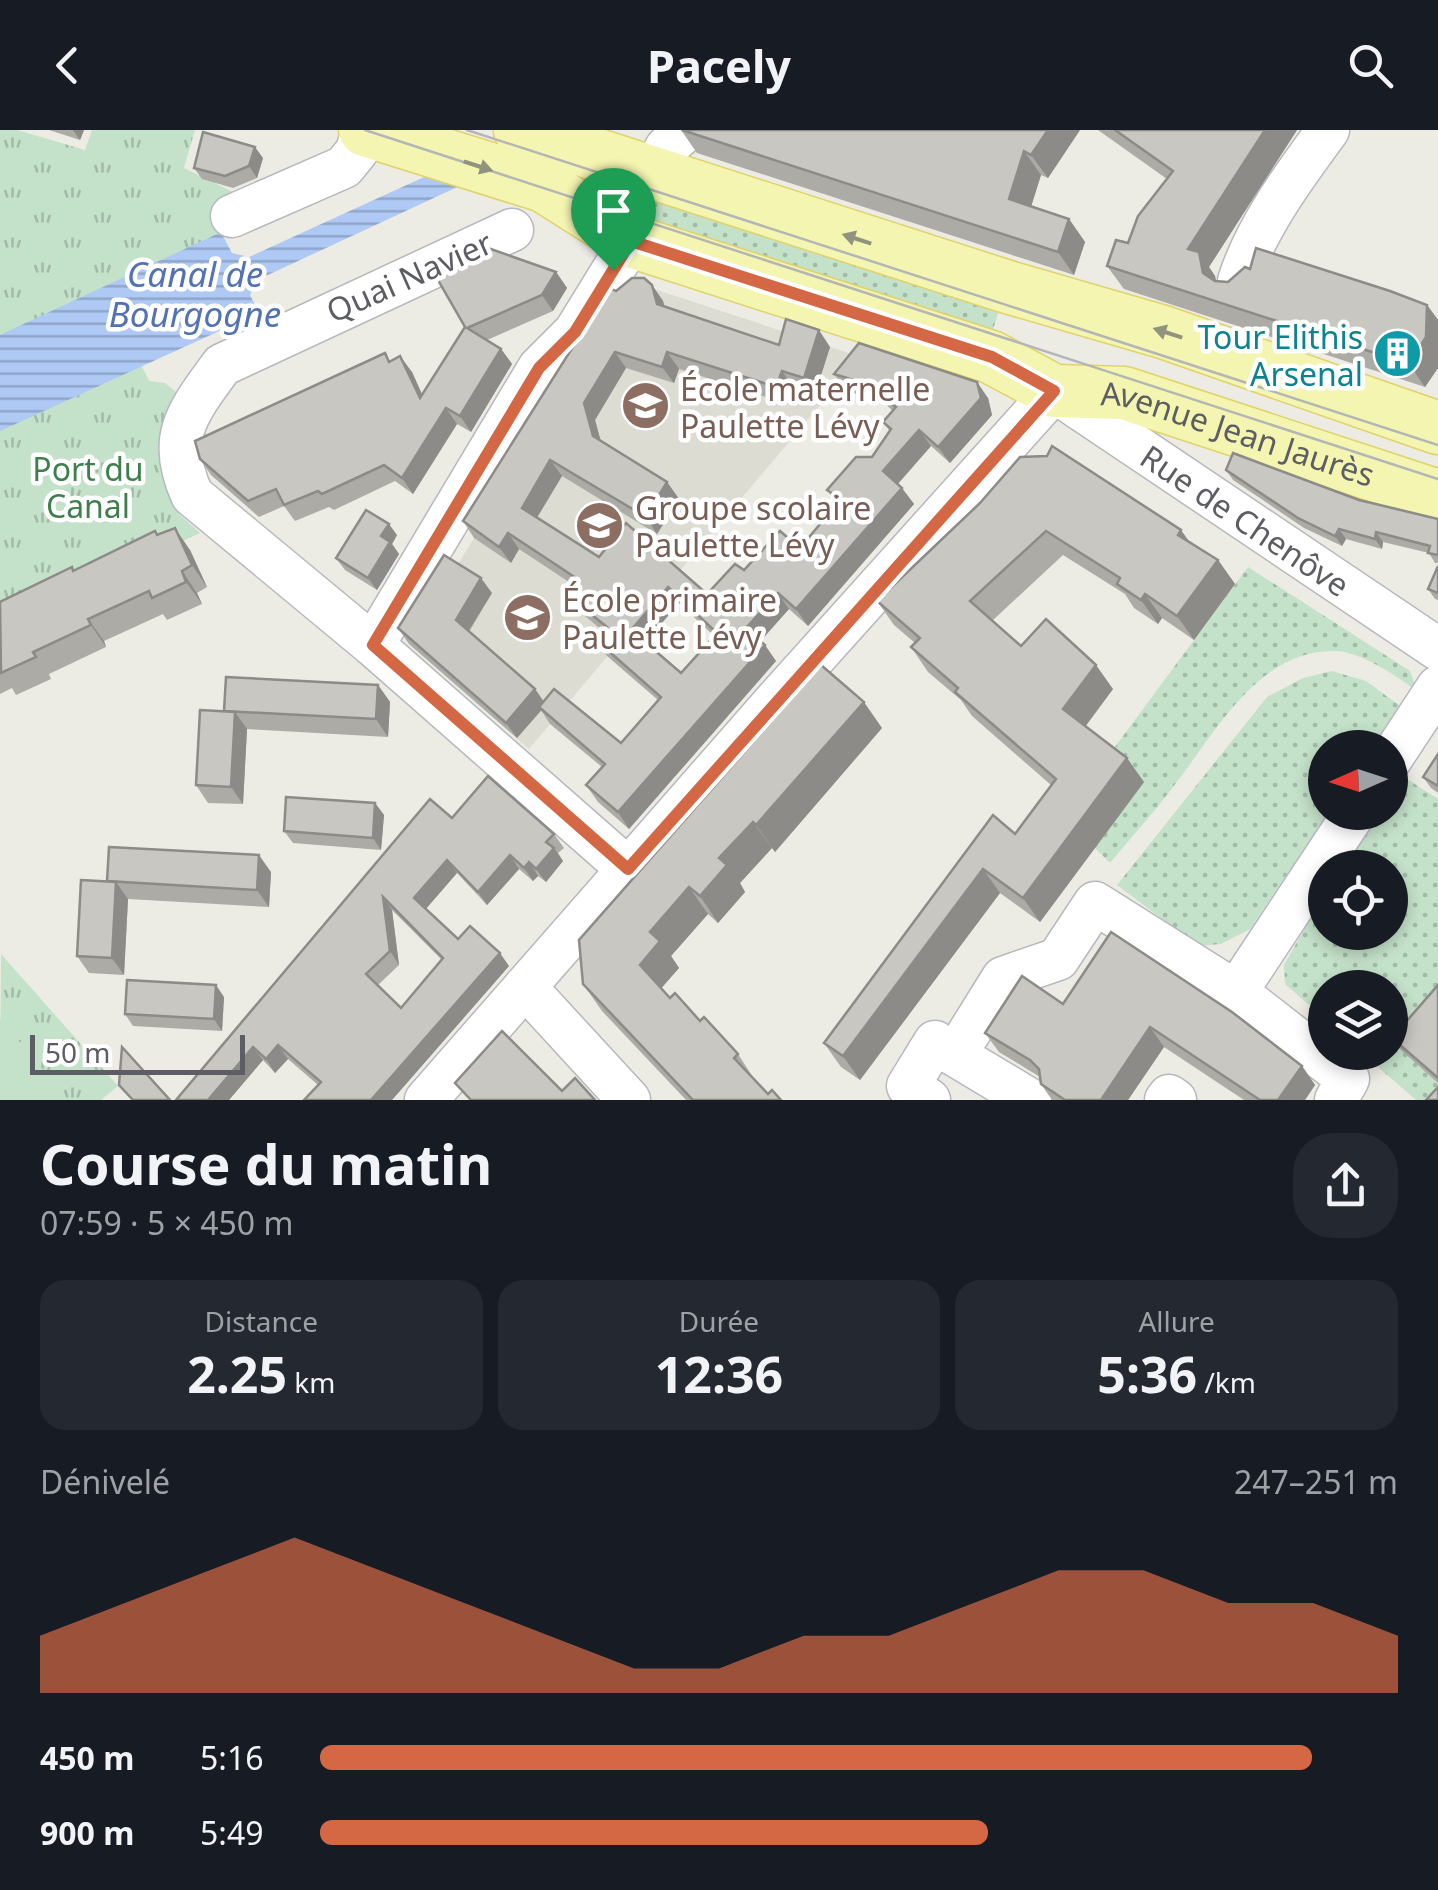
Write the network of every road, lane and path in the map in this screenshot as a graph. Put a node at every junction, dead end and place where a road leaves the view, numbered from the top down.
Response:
1 (520, 130) edge
2 (686, 130) edge
3 (1328, 130) edge
4 (380, 135) edge
5 (654, 173) junction
6 (232, 216) dead end
7 (512, 230) dead end
8 (631, 241) junction
9 (1239, 280) edge
10 (1092, 310) junction
11 (1054, 391) junction
12 (1438, 428) edge
13 (1438, 496) edge
14 (373, 645) junction
15 (1438, 648) edge
16 (1438, 687) edge
17 (1408, 733) edge
18 (1343, 830) edge
19 (628, 869) junction
20 (525, 987) junction
21 (1236, 992) junction
22 (956, 1055) junction
23 (426, 1100) edge
24 (629, 1100) edge
25 (929, 1100) edge
26 (1030, 1100) edge
27 (1166, 1100) edge
28 (1176, 1100) edge
29 (1336, 1100) edge

1 - 5 main road
2 - 5 street
3 - 9 street
4 - 6 street
4 -> 8 main road, Avenue Jean Jaurès
10 -> 5 main road
7 - 14 street, Quai Navier
8 - 11 main road, Avenue Jean Jaurès
8 - 14 street
10 - 11 main road
12 -> 10 main road
11 - 13 main road, Avenue Jean Jaurès
11 - 15 street, Rue de Chenôve
11 - 19 street
14 - 19 street
16 - 17 street
18 - 21 street
19 - 20 street
20 - 23 street
20 - 24 street
21 - 22 street
21 - 29 street
22 - 25 street
22 - 26 street
27 - 28 street

